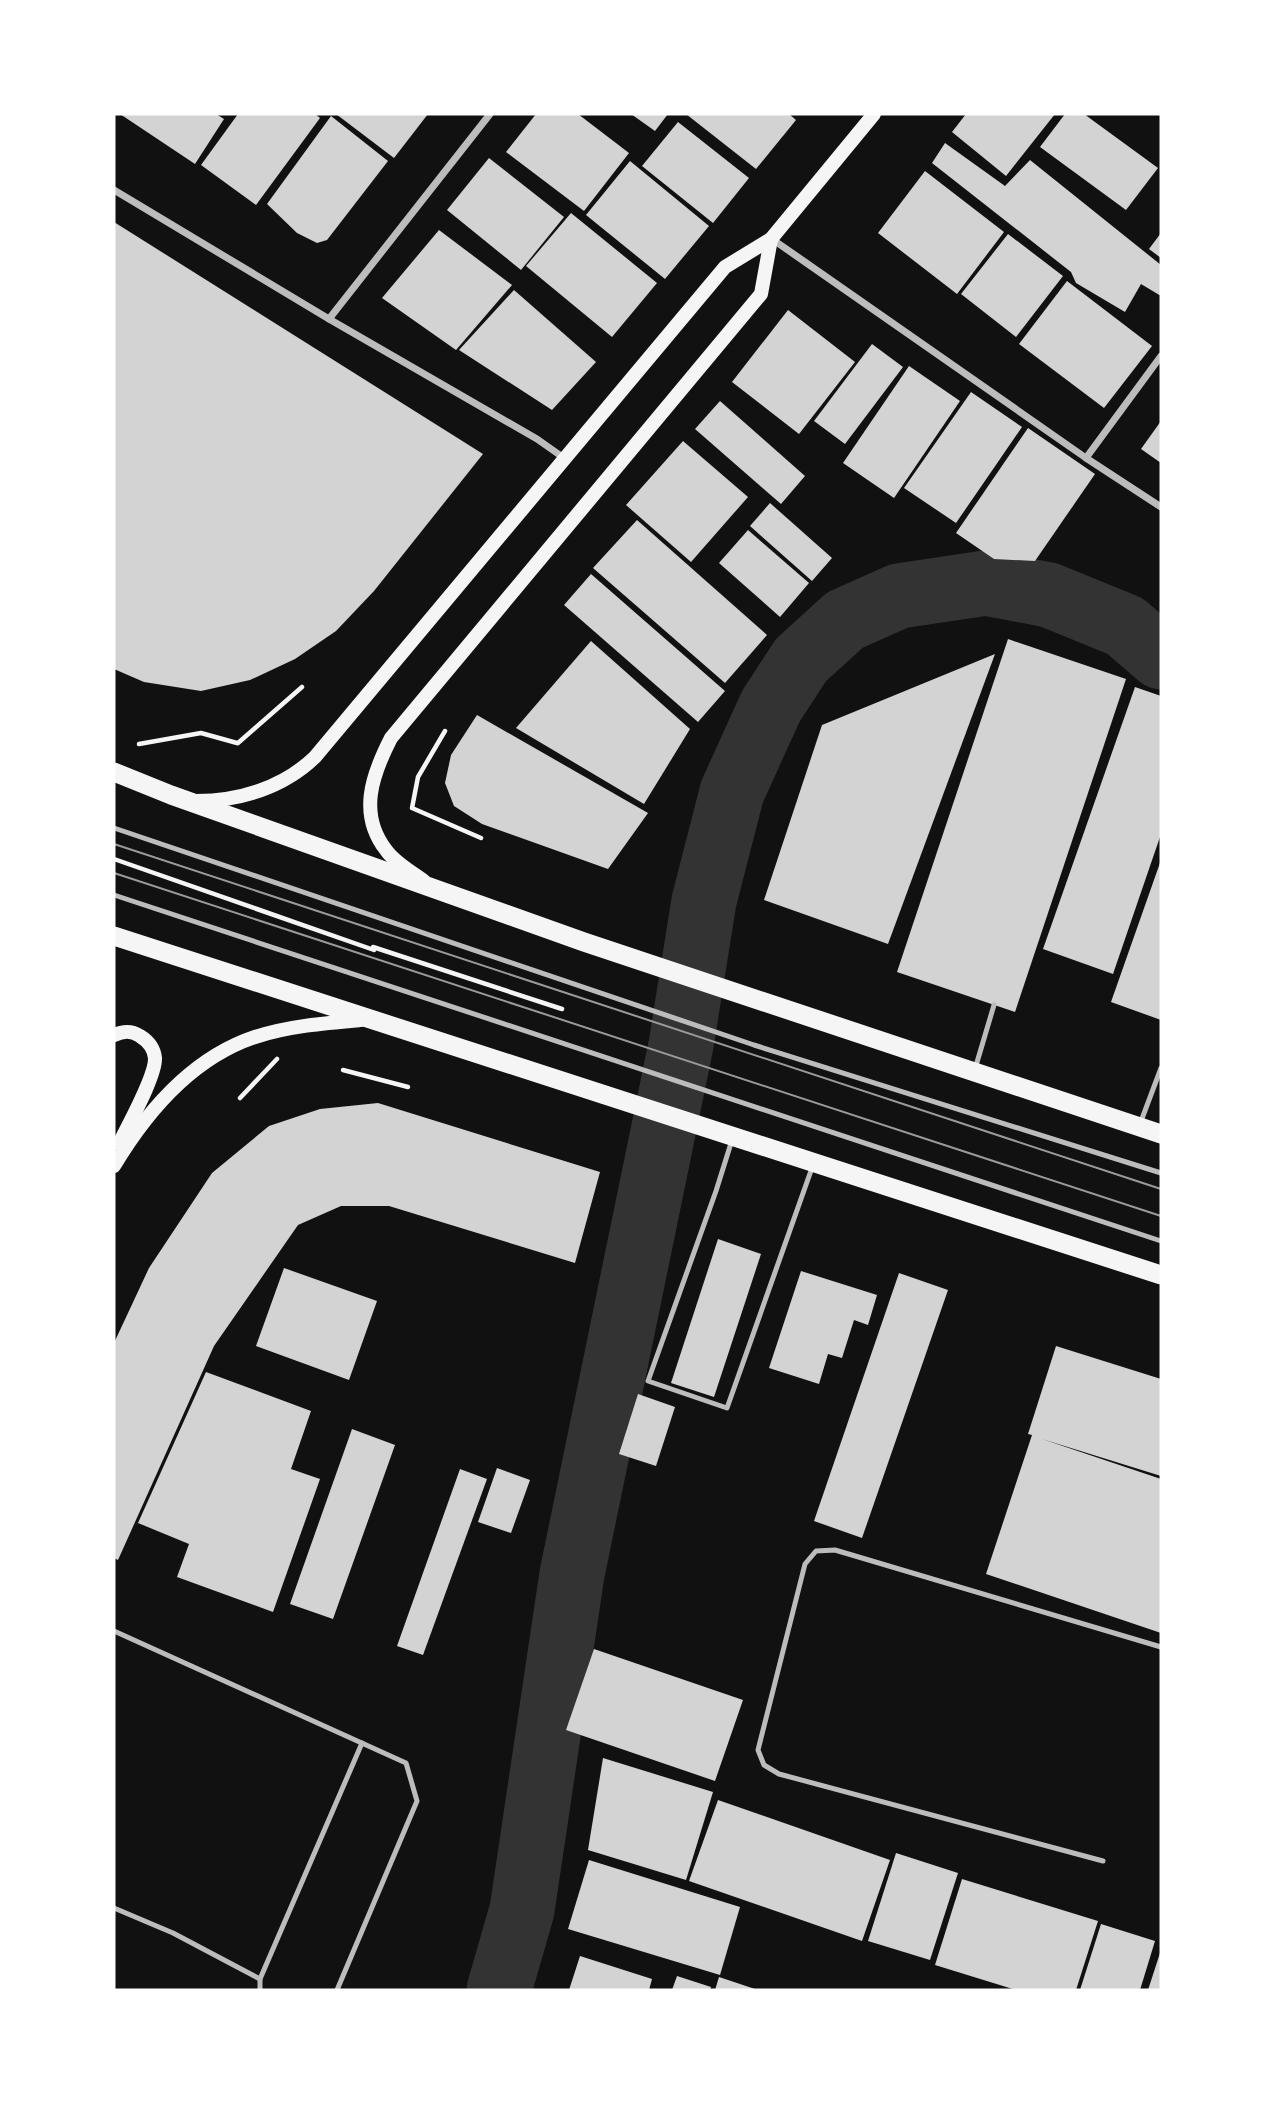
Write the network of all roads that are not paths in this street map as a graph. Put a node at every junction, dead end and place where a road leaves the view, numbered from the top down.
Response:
1 (489, 114) edge
2 (874, 114) edge
3 (114, 190) edge
4 (771, 239) junction
5 (330, 319) junction
6 (1161, 356) edge
7 (564, 458) junction
8 (1086, 458) junction
9 (1161, 507) edge
10 (114, 772) edge
11 (171, 795) junction
12 (114, 828) edge
13 (437, 890) junction
14 (114, 895) edge
15 (114, 936) edge
16 (994, 1005) dead end
17 (368, 1019) junction
18 (114, 1035) edge
19 (1161, 1068) edge
20 (975, 1072) junction
21 (1139, 1127) junction
22 (1161, 1134) edge
23 (728, 1135) junction
24 (114, 1155) edge
25 (814, 1163) junction
26 (114, 1166) edge
27 (1161, 1173) edge
28 (1161, 1241) edge
29 (1161, 1275) edge
30 (114, 1631) edge
31 (1161, 1647) edge
32 (362, 1743) junction
33 (1103, 1861) dead end
34 (114, 1908) edge
35 (260, 1979) junction
36 (260, 1990) edge
37 (337, 1990) edge

1 - 5 street
2 - 4 main road
3 - 5 street
4 - 7 main road
4 - 8 street
4 - 13 main road
5 - 7 street
6 - 8 street
7 - 11 main road
8 - 9 street
10 - 11 highway
11 - 13 highway
12 - 27 lane
13 - 20 highway
14 - 28 lane
15 - 17 highway
16 - 20 lane
17 - 23 highway
17 - 26 main road
18 - 24 main road
19 - 21 lane
20 - 21 highway
21 - 22 highway
23 - 25 highway
23 - 25 lane
25 - 29 highway
30 - 32 lane
31 - 33 lane
32 - 35 lane
32 - 37 lane
34 - 35 lane
35 - 36 lane

